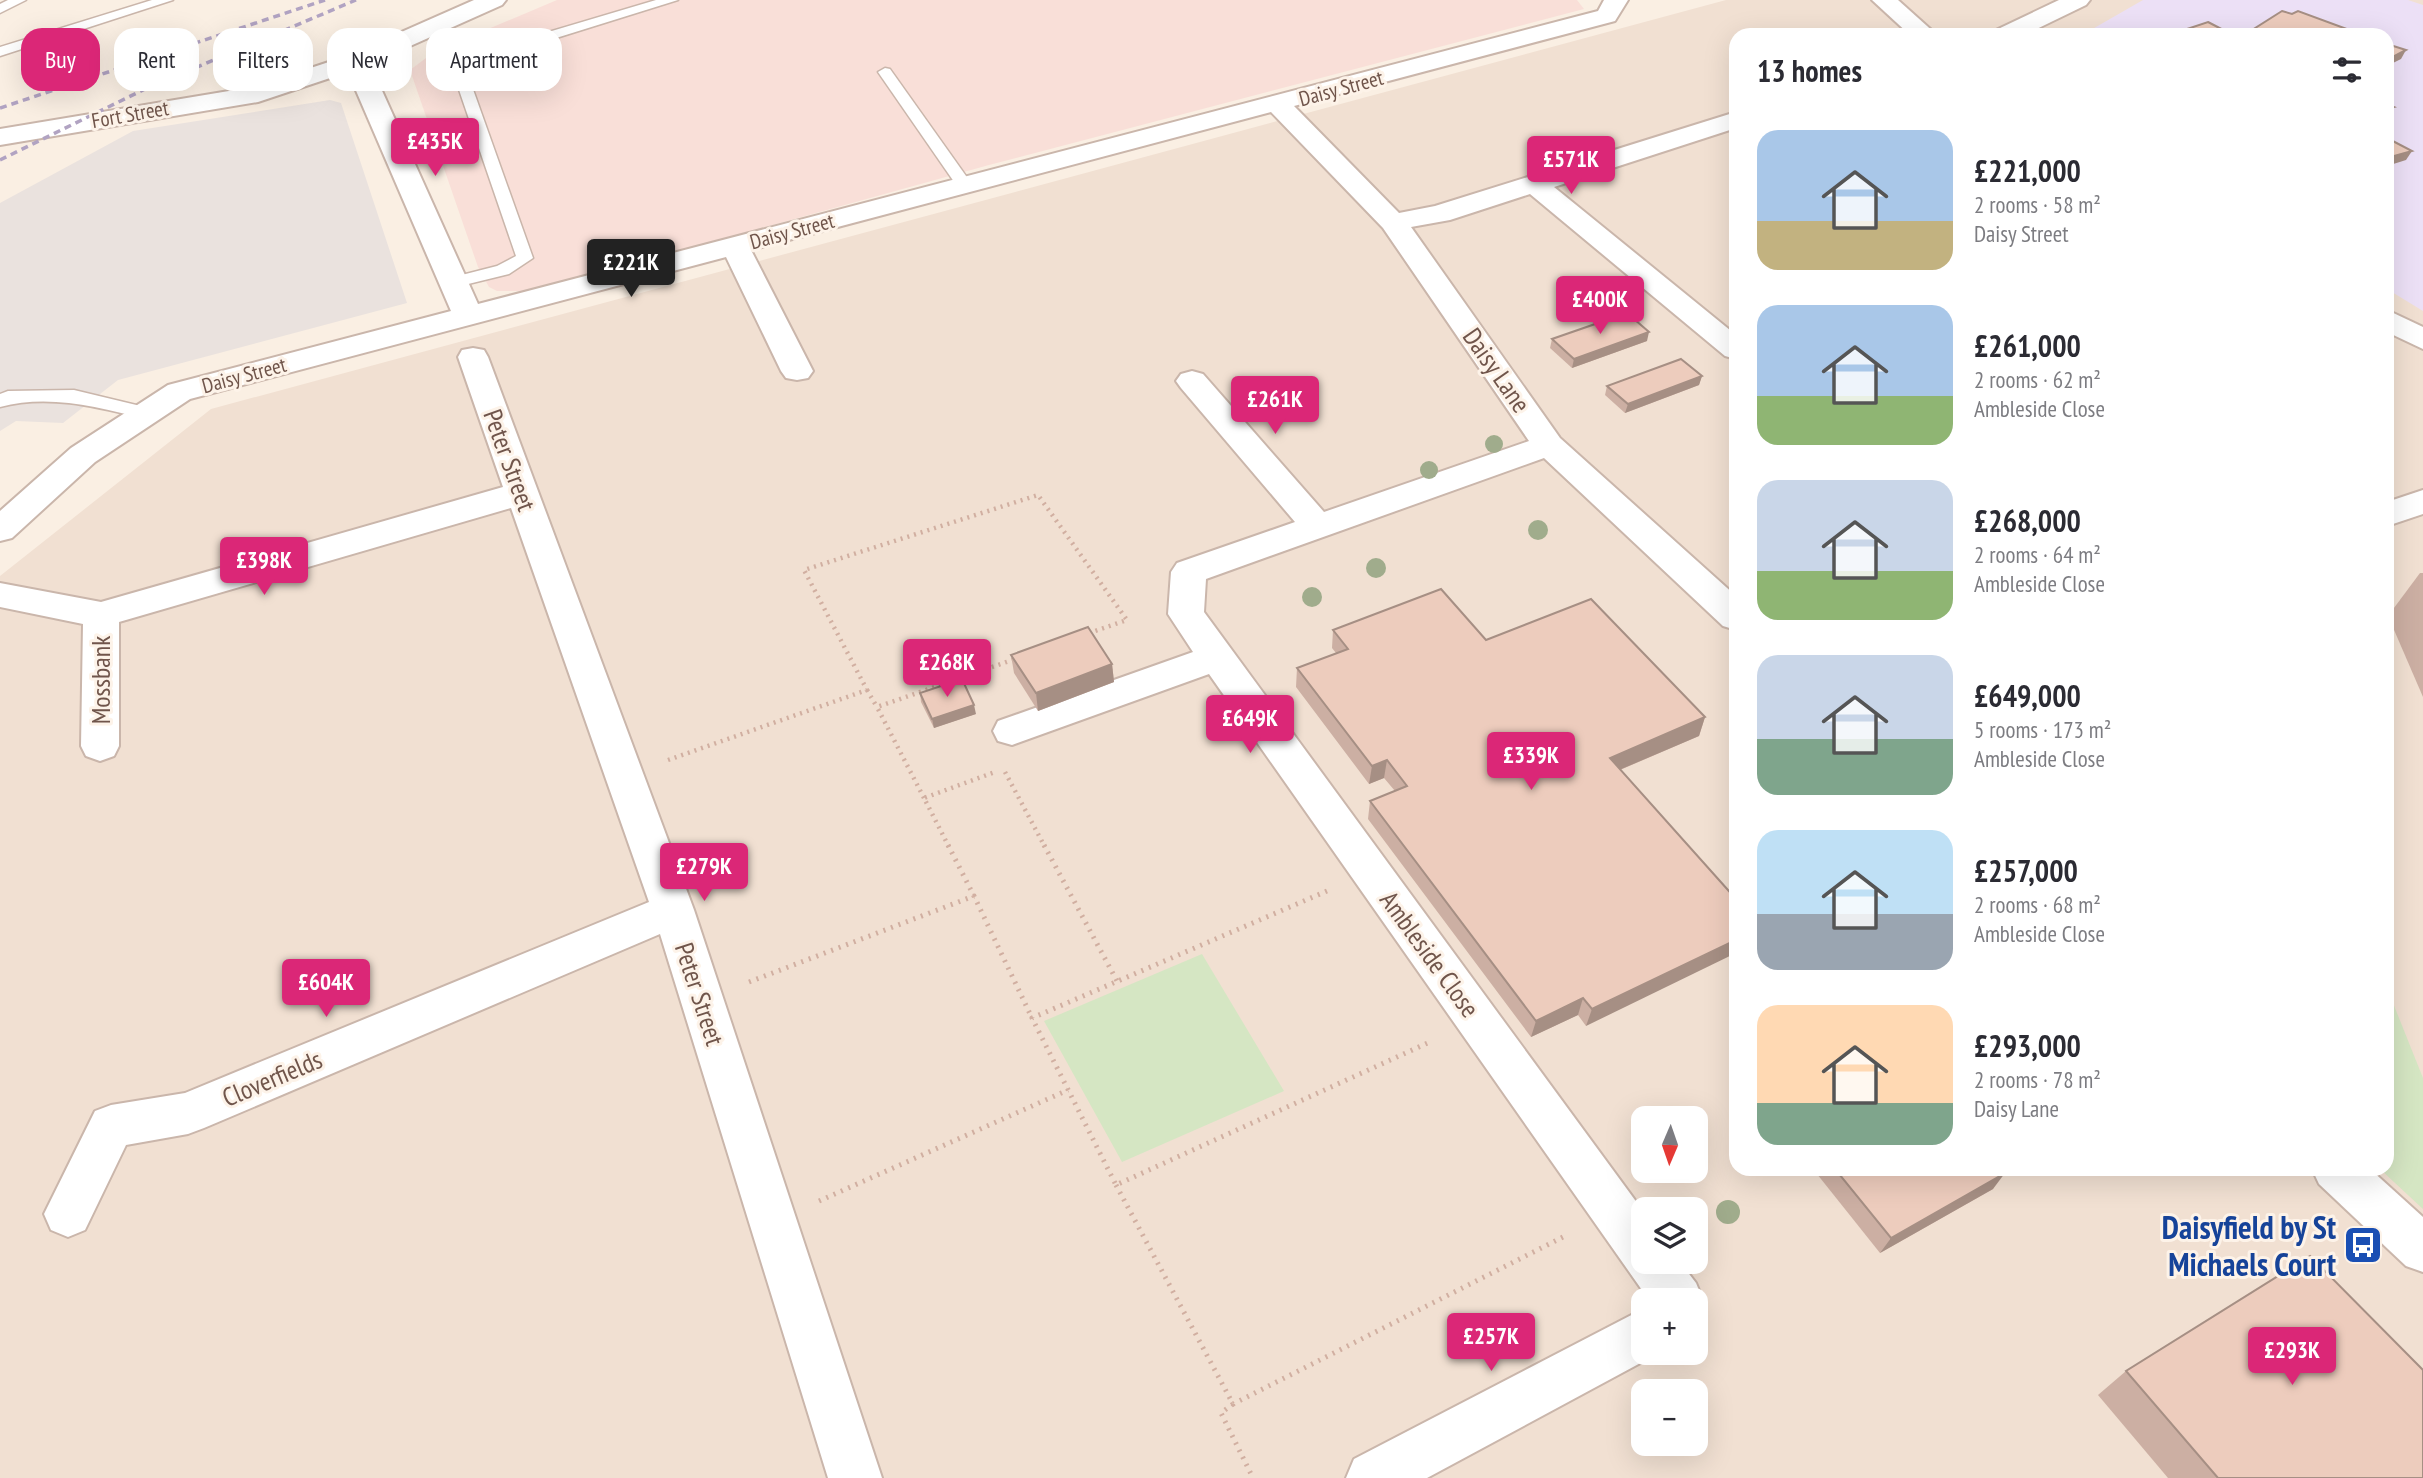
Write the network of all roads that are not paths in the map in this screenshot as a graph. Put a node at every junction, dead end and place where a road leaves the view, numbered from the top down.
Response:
1 (19, 0) edge
2 (166, 0) edge
3 (494, 0) edge
4 (671, 0) edge
5 (1616, 0) edge
6 (1884, 0) edge
7 (2078, 0) edge
8 (0, 9) edge
9 (1917, 28) edge
10 (2020, 28) edge
11 (412, 36) edge
12 (0, 52) edge
13 (327, 71) edge
14 (886, 72) dead end
15 (370, 91) edge
16 (1278, 105) junction
17 (1729, 122) edge
18 (0, 137) edge
19 (1533, 183) junction
20 (965, 186) junction
21 (1393, 222) junction
22 (735, 246) junction
23 (456, 282) junction
24 (468, 315) junction
25 (2394, 323) edge
26 (2423, 340) edge
27 (1729, 344) edge
28 (473, 357) dead end
29 (797, 371) dead end
30 (1192, 381) dead end
31 (0, 401) edge
32 (146, 414) junction
33 (1549, 445) junction
34 (523, 493) junction
35 (2423, 501) edge
36 (2394, 512) edge
37 (1318, 527) junction
38 (0, 530) edge
39 (0, 595) edge
40 (1729, 611) edge
41 (101, 615) junction
42 (1218, 657) junction
43 (1012, 732) dead end
44 (100, 746) dead end
45 (673, 910) junction
46 (2344, 1176) edge
47 (68, 1214) dead end
48 (1631, 1234) edge
49 (2423, 1249) edge
50 (1631, 1340) edge
51 (853, 1477) edge
52 (1373, 1478) edge

1 - 8 lane
2 - 12 lane
3 - 11 street, Fort Street
4 - 23 lane
5 - 16 street, Daisy Street
6 - 9 street
7 - 10 street
13 - 18 street, Fort Street
14 - 20 lane
15 - 23 street
16 - 20 street, Daisy Street
16 - 21 street, Daisy Lane
17 - 19 street
19 - 21 street
19 - 27 street
20 - 22 street, Daisy Street
21 - 33 street, Daisy Lane
22 - 24 street, Daisy Street
22 - 29 street
23 - 24 street
24 - 32 street, Daisy Street
25 - 26 street
28 - 34 street, Peter Street
30 - 37 street
31 - 32 lane
32 - 38 street, Daisy Street
33 - 37 street, Ambleside Close
33 - 40 street, Daisy Lane
34 - 41 street
34 - 45 street, Peter Street
35 - 36 street
37 - 42 street, Ambleside Close
39 - 41 street
41 - 44 street, Mossbank
42 - 43 street
42 - 48 street, Ambleside Close
45 - 47 street, Cloverfields
45 - 51 street, Peter Street
46 - 49 street
50 - 52 street

